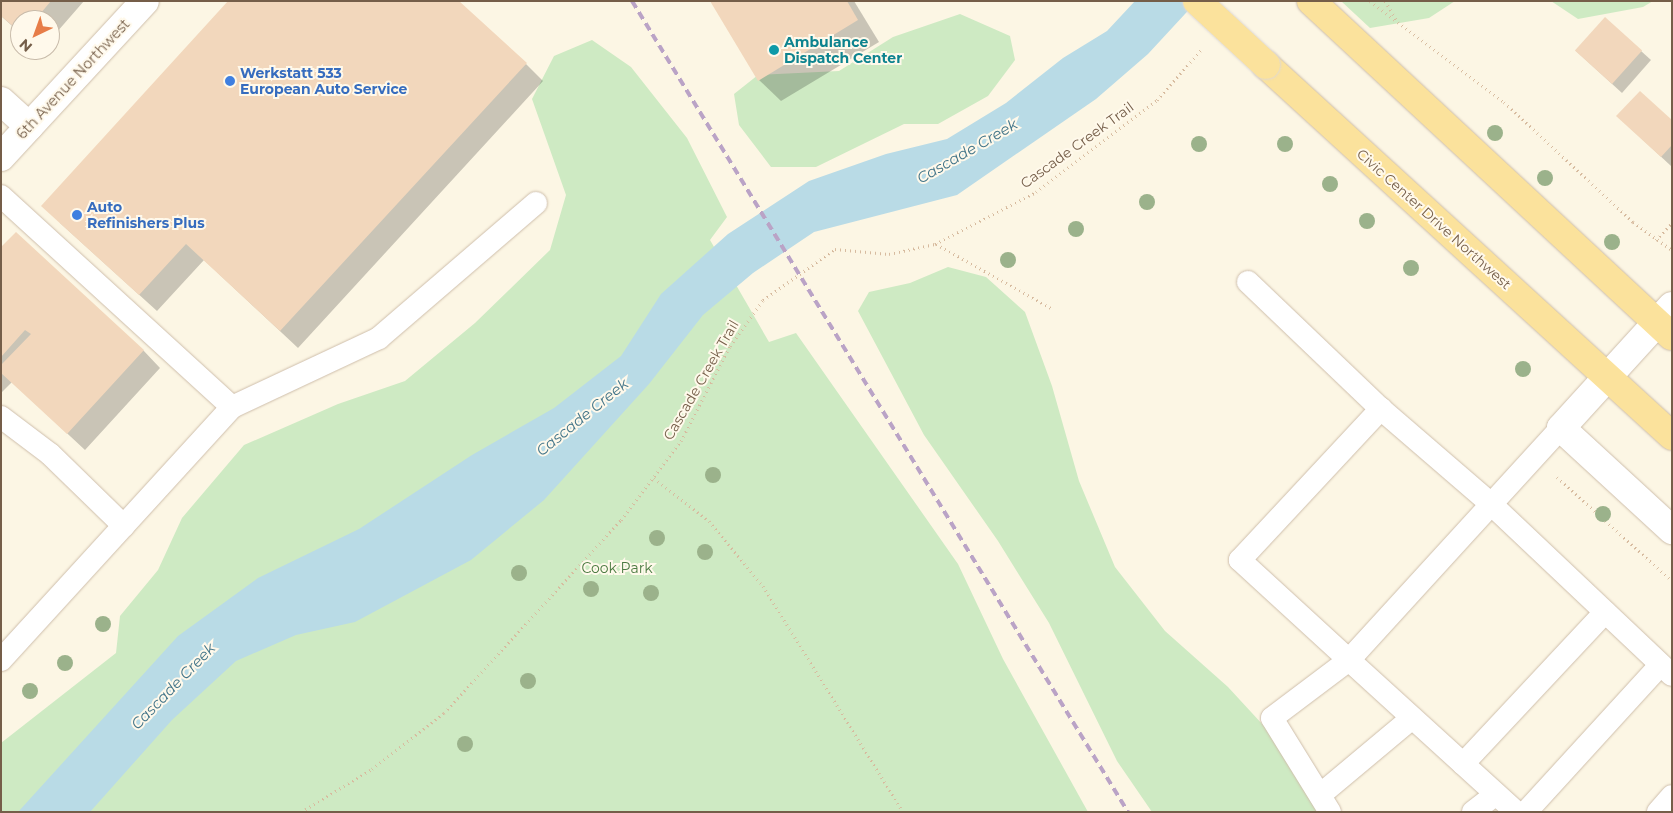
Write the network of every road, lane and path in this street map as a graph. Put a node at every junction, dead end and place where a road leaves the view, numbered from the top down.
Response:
1 (145, 1) edge
2 (1197, 1) edge
3 (1370, 1) edge
4 (1385, 1) edge
5 (1314, 4) edge
6 (1400, 25) junction
7 (1207, 43) dead end
8 (1, 101) edge
9 (29, 126) junction
10 (1, 156) edge
11 (1, 196) edge
12 (536, 203) dead end
13 (1672, 223) edge
14 (1656, 240) junction
15 (935, 244) junction
16 (1672, 250) edge
17 (1248, 282) dead end
18 (1051, 308) dead end
19 (1667, 322) edge
20 (1608, 377) junction
21 (232, 407) junction
22 (1381, 409) junction
23 (1, 417) edge
24 (1561, 428) junction
25 (1672, 436) edge
26 (1557, 477) dead end
27 (654, 478) junction
28 (1491, 504) junction
29 (124, 526) junction
30 (1672, 530) edge
31 (1672, 581) edge
32 (1605, 612) junction
33 (1, 660) edge
34 (1349, 660) junction
35 (1666, 670) edge
36 (1412, 718) junction
37 (1462, 764) junction
38 (1496, 794) junction
39 (1672, 796) edge
40 (1325, 804) edge
41 (300, 812) edge
42 (903, 812) edge
43 (1473, 812) edge
44 (1516, 812) edge
45 (1526, 812) edge
46 (1658, 812) edge

1 - 9 street, 6th Avenue Northwest
2 - 20 main road, Civic Center Drive Northwest, bridge
3 - 6 path
4 - 6 path
5 - 19 main road
6 - 14 path
7 - 15 path, Cascade Creek Trail
8 - 9 street
9 - 10 street, 6th Avenue Northwest
11 - 21 lane
12 - 21 lane
13 - 14 path
14 - 16 path
15 - 18 path
15 - 27 path, Cascade Creek Trail
17 - 22 lane
19 - 20 street
20 - 24 street
20 - 25 main road, Civic Center Drive Northwest
21 - 29 lane
22 - 28 lane
22 - 34 lane
23 - 29 lane
24 - 28 lane
24 - 30 street
26 - 31 path
27 - 41 path, Cascade Creek Trail
27 - 42 path
28 - 32 lane
28 - 34 lane
29 - 33 lane
32 - 35 lane
32 - 37 lane
34 - 36 lane
34 - 40 lane
35 - 45 lane
36 - 37 lane
36 - 40 lane
37 - 38 lane
38 - 43 lane
38 - 44 lane
39 - 46 lane

